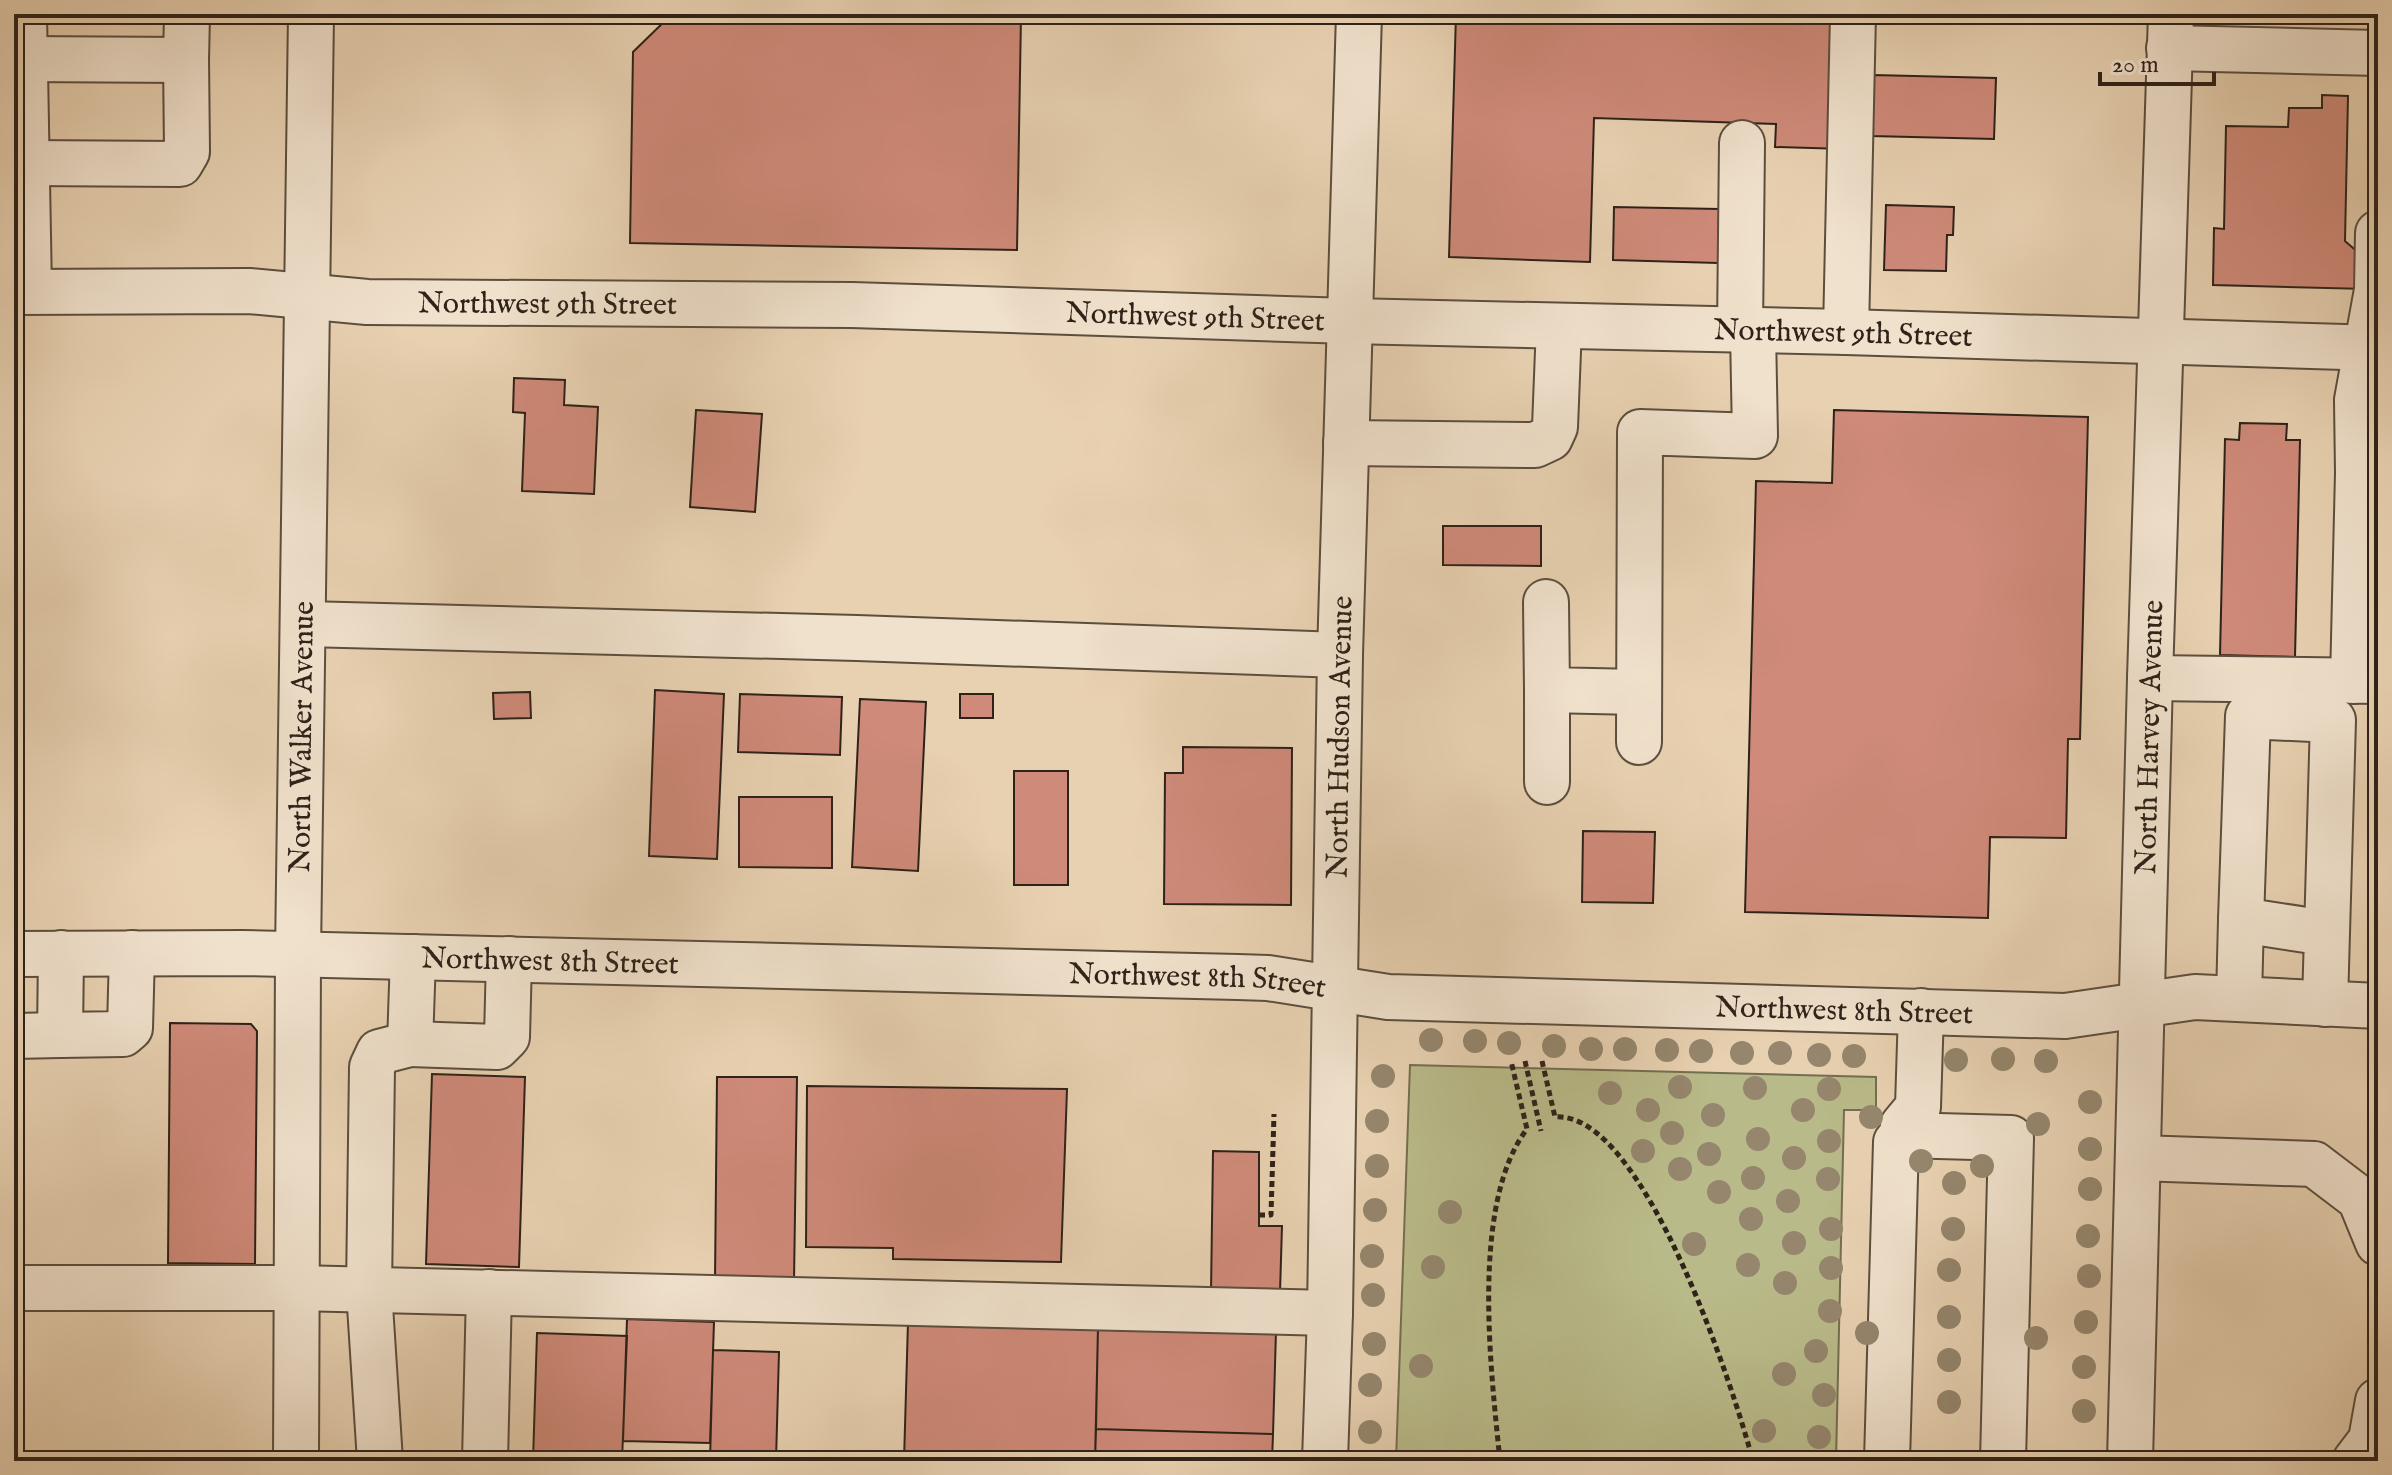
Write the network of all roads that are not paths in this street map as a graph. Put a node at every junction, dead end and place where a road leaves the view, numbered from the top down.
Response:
1 (24, 14) edge
2 (187, 14) edge
3 (311, 14) edge
4 (1359, 14) edge
5 (1853, 14) edge
6 (2170, 31) edge
7 (2378, 53) edge
8 (186, 58) junction
9 (24, 59) junction
10 (1742, 143) dead end
11 (27, 163) junction
12 (2378, 233) edge
13 (22, 292) edge
14 (308, 296) junction
15 (1349, 321) junction
16 (1559, 326) junction
17 (1746, 331) junction
18 (1846, 332) junction
19 (2162, 342) junction
20 (2372, 348) edge
21 (1346, 443) junction
22 (1546, 602) dead end
23 (305, 624) junction
24 (1340, 655) junction
25 (2150, 678) junction
26 (2365, 681) edge
27 (1547, 690) junction
28 (1638, 692) junction
29 (1639, 742) dead end
30 (1547, 782) dead end
31 (2241, 920) junction
32 (2326, 933) junction
33 (61, 953) junction
34 (132, 953) junction
35 (14, 954) edge
36 (298, 954) junction
37 (413, 957) junction
38 (509, 959) junction
39 (1335, 988) junction
40 (2239, 998) junction
41 (2325, 1004) junction
42 (2143, 1005) junction
43 (2378, 1006) edge
44 (1906, 1011) junction
45 (60, 1035) junction
46 (14, 1036) edge
47 (410, 1044) junction
48 (1903, 1130) junction
49 (2138, 1158) junction
50 (2378, 1243) edge
51 (14, 1288) edge
52 (297, 1288) junction
53 (369, 1290) junction
54 (489, 1292) junction
55 (1330, 1313) junction
56 (2378, 1401) edge
57 (296, 1461) edge
58 (380, 1461) edge
59 (485, 1461) edge
60 (1325, 1461) edge
61 (1887, 1461) edge
62 (2003, 1461) edge
63 (2130, 1461) edge
64 (2355, 1461) edge

1 - 9 street
2 - 8 street
3 - 14 street, North Walker Avenue
4 - 15 street, North Hudson Avenue
5 - 18 street
6 - 7 street
6 - 19 street, North Harvey Avenue
8 - 9 street
8 - 11 street
9 - 11 street
10 - 17 street
11 - 13 street
12 - 20 street
13 - 14 street, Northwest 9th Street
14 - 15 street, Northwest 9th Street
14 - 23 street, North Walker Avenue
15 - 16 street, Northwest 9th Street
15 - 21 street, North Hudson Avenue
16 - 17 street, Northwest 9th Street
16 - 21 street
17 - 18 street, Northwest 9th Street
17 - 28 street
18 - 19 street, Northwest 9th Street
19 - 20 street, Northwest 9th Street
19 - 25 street, North Harvey Avenue
20 - 26 street
21 - 24 street, North Hudson Avenue
22 - 27 street
23 - 24 street
23 - 36 street, North Walker Avenue
24 - 39 street, North Hudson Avenue
25 - 26 street
25 - 42 street, North Harvey Avenue
27 - 28 street
27 - 30 street
28 - 29 street
31 - 32 street
31 - 32 street
31 - 40 street
32 - 41 street
33 - 34 street, Northwest 8th Street
33 - 35 street, Northwest 8th Street
33 - 45 street
34 - 36 street, Northwest 8th Street
34 - 45 street
36 - 37 street, Northwest 8th Street
36 - 52 street, North Walker Avenue
37 - 38 street, Northwest 8th Street
37 - 47 street
38 - 39 street, Northwest 8th Street
38 - 47 street
39 - 44 street, Northwest 8th Street
39 - 55 street, North Hudson Avenue
40 - 41 street, Northwest 8th Street
40 - 42 street, Northwest 8th Street
41 - 43 street, Northwest 8th Street
42 - 44 street, Northwest 8th Street
42 - 49 street, North Harvey Avenue
44 - 48 street
45 - 46 street
47 - 53 street
48 - 61 street
48 - 62 street
49 - 50 street
49 - 63 street, North Harvey Avenue
51 - 52 street
52 - 53 street
52 - 57 street, North Walker Avenue
53 - 54 street
53 - 58 street
54 - 55 street
54 - 59 street
55 - 60 street, North Hudson Avenue
56 - 64 street

